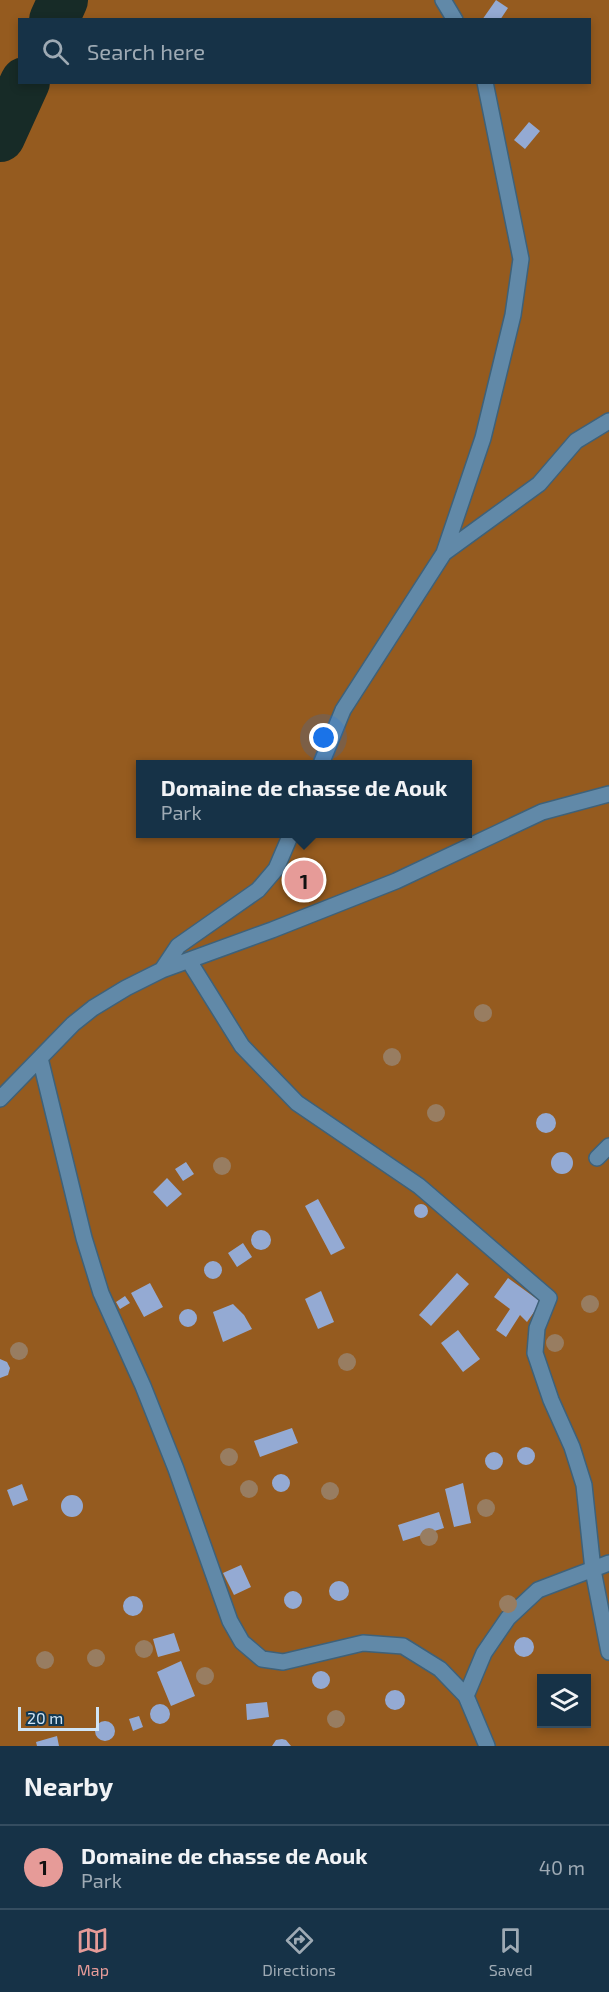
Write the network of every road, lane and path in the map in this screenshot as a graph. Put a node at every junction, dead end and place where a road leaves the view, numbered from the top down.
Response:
1 (443, 0) edge
2 (454, 18) edge
3 (485, 84) edge
4 (609, 421) edge
5 (444, 553) junction
6 (323, 760) edge
7 (609, 794) edge
8 (289, 838) edge
9 (189, 961) junction
10 (162, 970) junction
11 (40, 1058) junction
12 (0, 1099) edge
13 (609, 1146) edge
14 (597, 1158) dead end
15 (609, 1563) edge
16 (593, 1570) junction
17 (609, 1652) edge
18 (466, 1696) junction
19 (487, 1746) edge

1 - 2 street
3 - 5 street
4 - 5 street
5 - 6 street
7 - 9 street
8 - 10 street
9 - 10 street
9 - 16 street
10 - 11 street
11 - 12 street
11 - 18 street
13 - 14 street
15 - 16 street
16 - 17 street
16 - 18 street
18 - 19 street

